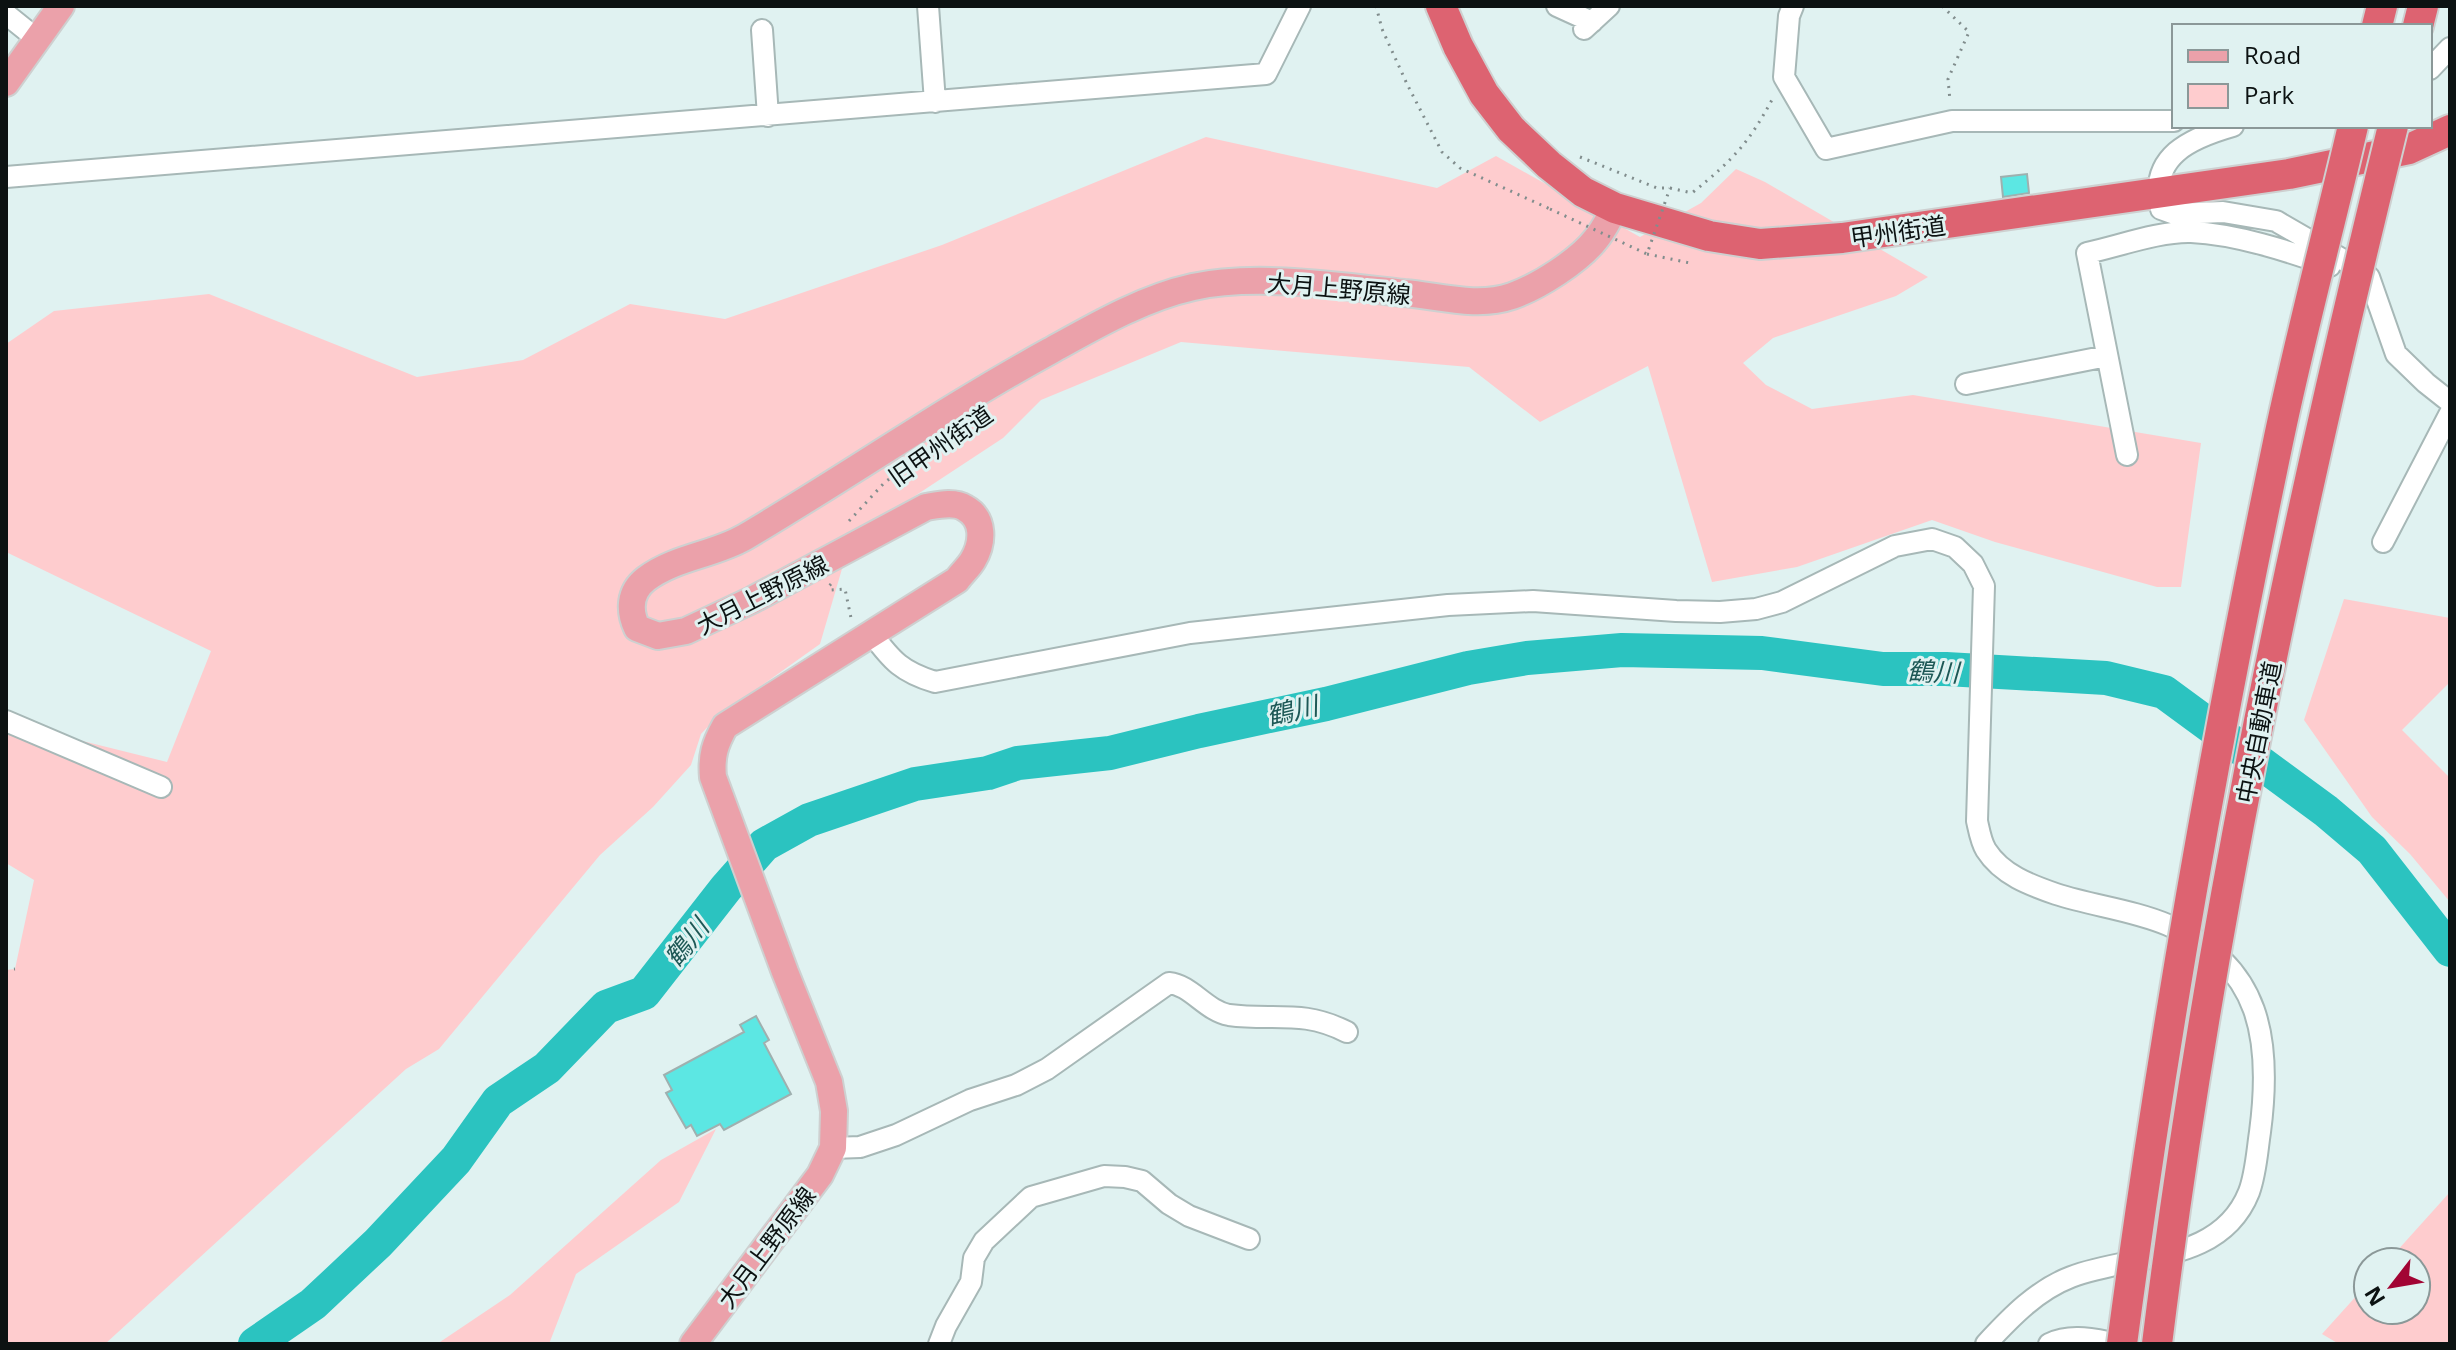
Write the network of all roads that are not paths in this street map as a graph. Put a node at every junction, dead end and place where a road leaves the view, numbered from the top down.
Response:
1 (61, 6) edge
2 (928, 6) edge
3 (1300, 6) edge
4 (1441, 6) edge
5 (1557, 6) edge
6 (1609, 6) edge
7 (1793, 6) edge
8 (6, 14) edge
9 (762, 30) dead end
10 (37, 39) junction
11 (2450, 48) edge
12 (2432, 67) edge
13 (6, 83) edge
14 (935, 102) junction
15 (768, 116) junction
16 (2172, 121) edge
17 (2227, 128) edge
18 (2353, 128) edge
19 (2393, 128) edge
20 (2450, 130) edge
21 (6, 177) edge
22 (2157, 192) junction
23 (1615, 208) junction
24 (2369, 277) junction
25 (2107, 356) junction
26 (1966, 384) dead end
27 (2450, 402) edge
28 (2450, 413) edge
29 (2127, 455) dead end
30 (2383, 542) dead end
31 (864, 639) junction
32 (6, 721) edge
33 (161, 787) dead end
34 (1347, 1032) dead end
35 (833, 1148) junction
36 (1249, 1239) dead end
37 (693, 1344) edge
38 (939, 1344) edge
39 (1986, 1344) edge
40 (2049, 1344) edge
41 (2121, 1344) edge
42 (2157, 1344) edge

1 - 10 main road
2 - 14 street
3 - 14 street
4 - 23 highway, 甲州街道
5 - 6 street
7 - 16 street
8 - 10 street
9 - 15 street
10 - 13 main road
11 - 12 street
14 - 15 street
15 - 21 street
17 - 22 street
18 - 41 highway, 中央自動車道, bridge
19 - 42 highway, 中央自動車道, bridge
20 - 22 highway, 甲州街道
22 - 23 highway, 甲州街道
22 - 24 street
23 - 31 main road, 大月上野原線
24 - 25 street
24 - 27 street
25 - 26 street
25 - 29 street
28 - 30 street
31 - 35 main road, 大月上野原線
31 - 39 street
32 - 33 street
34 - 35 street
35 - 37 main road, 大月上野原線
36 - 38 street
40 - 41 street

